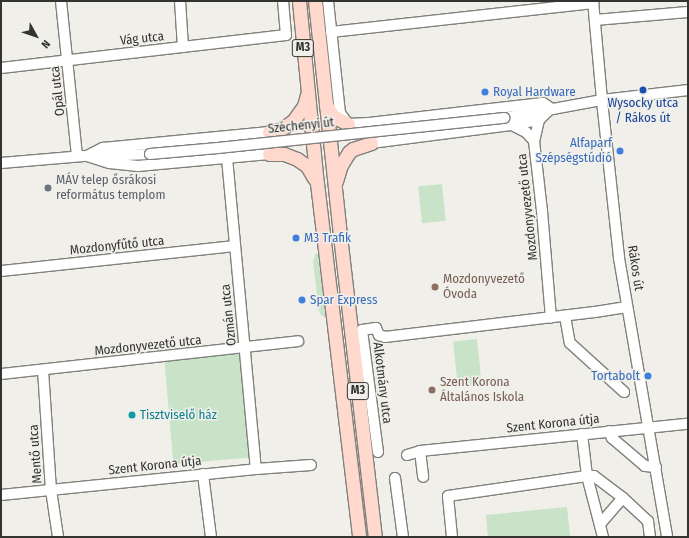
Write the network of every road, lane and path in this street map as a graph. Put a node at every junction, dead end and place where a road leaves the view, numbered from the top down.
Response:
1 (61, 1) edge
2 (180, 1) edge
3 (283, 1) edge
4 (299, 1) edge
5 (315, 1) edge
6 (328, 1) edge
7 (593, 2) edge
8 (688, 12) edge
9 (595, 20) junction
10 (331, 32) junction
11 (183, 47) junction
12 (68, 60) junction
13 (1, 68) edge
14 (688, 90) edge
15 (307, 95) junction
16 (602, 100) junction
17 (325, 103) junction
18 (551, 109) junction
19 (539, 120) junction
20 (508, 121) junction
21 (369, 123) junction
22 (348, 124) junction
23 (269, 132) junction
24 (534, 141) junction
25 (371, 142) junction
26 (269, 154) junction
27 (82, 156) junction
28 (227, 158) junction
29 (1, 163) edge
30 (317, 183) junction
31 (334, 187) junction
32 (235, 246) junction
33 (1, 271) edge
34 (627, 307) junction
35 (565, 316) junction
36 (551, 318) junction
37 (298, 341) dead end
38 (245, 348) junction
39 (43, 370) junction
40 (1, 374) edge
41 (624, 392) dead end
42 (688, 424) edge
43 (649, 428) junction
44 (609, 431) junction
45 (582, 434) junction
46 (420, 451) junction
47 (378, 452) dead end
48 (408, 452) dead end
49 (311, 465) dead end
50 (656, 467) junction
51 (256, 469) junction
52 (203, 474) junction
53 (587, 476) junction
54 (423, 477) dead end
55 (395, 478) dead end
56 (51, 490) junction
57 (1, 495) edge
58 (623, 498) junction
59 (603, 532) edge
60 (58, 537) edge
61 (211, 537) edge
62 (359, 537) edge
63 (375, 537) edge
64 (403, 537) edge
65 (452, 537) edge
66 (650, 537) edge
67 (666, 537) edge

1 - 12 street, Opál utca
2 - 11 street
3 - 11 street, Vág utca
4 - 15 main road, M3
5 - 17 main road, M3
6 - 10 street
7 - 9 street, Rákos út
7 - 10 street
8 - 9 street
9 - 16 street, Rákos út
10 - 22 street
11 - 12 street, Vág utca
12 - 13 street, Vág utca
12 - 27 street, Opál utca
14 - 16 street, Széchenyi út
15 - 23 main road
15 - 30 main road, M3
16 - 18 street, Széchenyi út
16 - 34 street, Rákos út
17 - 22 main road
17 - 31 main road, M3
18 - 19 street
18 - 20 street, Széchenyi út
18 - 21 street
19 - 20 street
19 - 24 street, Mozdonyvezető utca
20 - 24 street, Mozdonyvezető utca
20 - 25 street
20 - 27 street, Széchenyi út, bridge
21 - 22 street
21 - 25 street
23 - 26 street
23 - 27 street
24 - 36 street, Mozdonyvezető utca
25 - 31 main road
26 - 28 street
26 - 30 main road
27 - 28 street
27 - 29 street, Széchenyi út
28 - 32 street, Ozmán utca
30 - 62 main road, M3
31 - 63 main road, M3
32 - 33 street, Mozdonyfűtő utca
32 - 38 street, Ozmán utca
34 - 35 street
34 - 43 street, Rákos út
35 - 36 street
35 - 41 street
36 - 47 street, Alkotmány utca
37 - 38 street, Mozdonyvezető utca
38 - 39 street, Mozdonyvezető utca
38 - 51 street, Ozmán utca
39 - 40 street, Mozdonyvezető utca
39 - 56 street, Mentő utca
42 - 43 street, Szent Korona útja
43 - 44 street, Szent Korona útja
43 - 50 street, Rákos út
44 - 45 street, Szent Korona útja
44 - 50 street
45 - 46 street, Szent Korona útja
45 - 53 street
46 - 48 street, Szent Korona útja
46 - 54 street
49 - 51 street, Szent Korona útja
50 - 67 street, Rákos út
51 - 52 street, Szent Korona útja
52 - 56 street, Szent Korona útja
52 - 61 street
53 - 58 street
53 - 59 street
53 - 65 street
55 - 64 street
56 - 57 street, Szent Korona útja
56 - 60 street, Mentő utca
58 - 59 street
58 - 66 street

